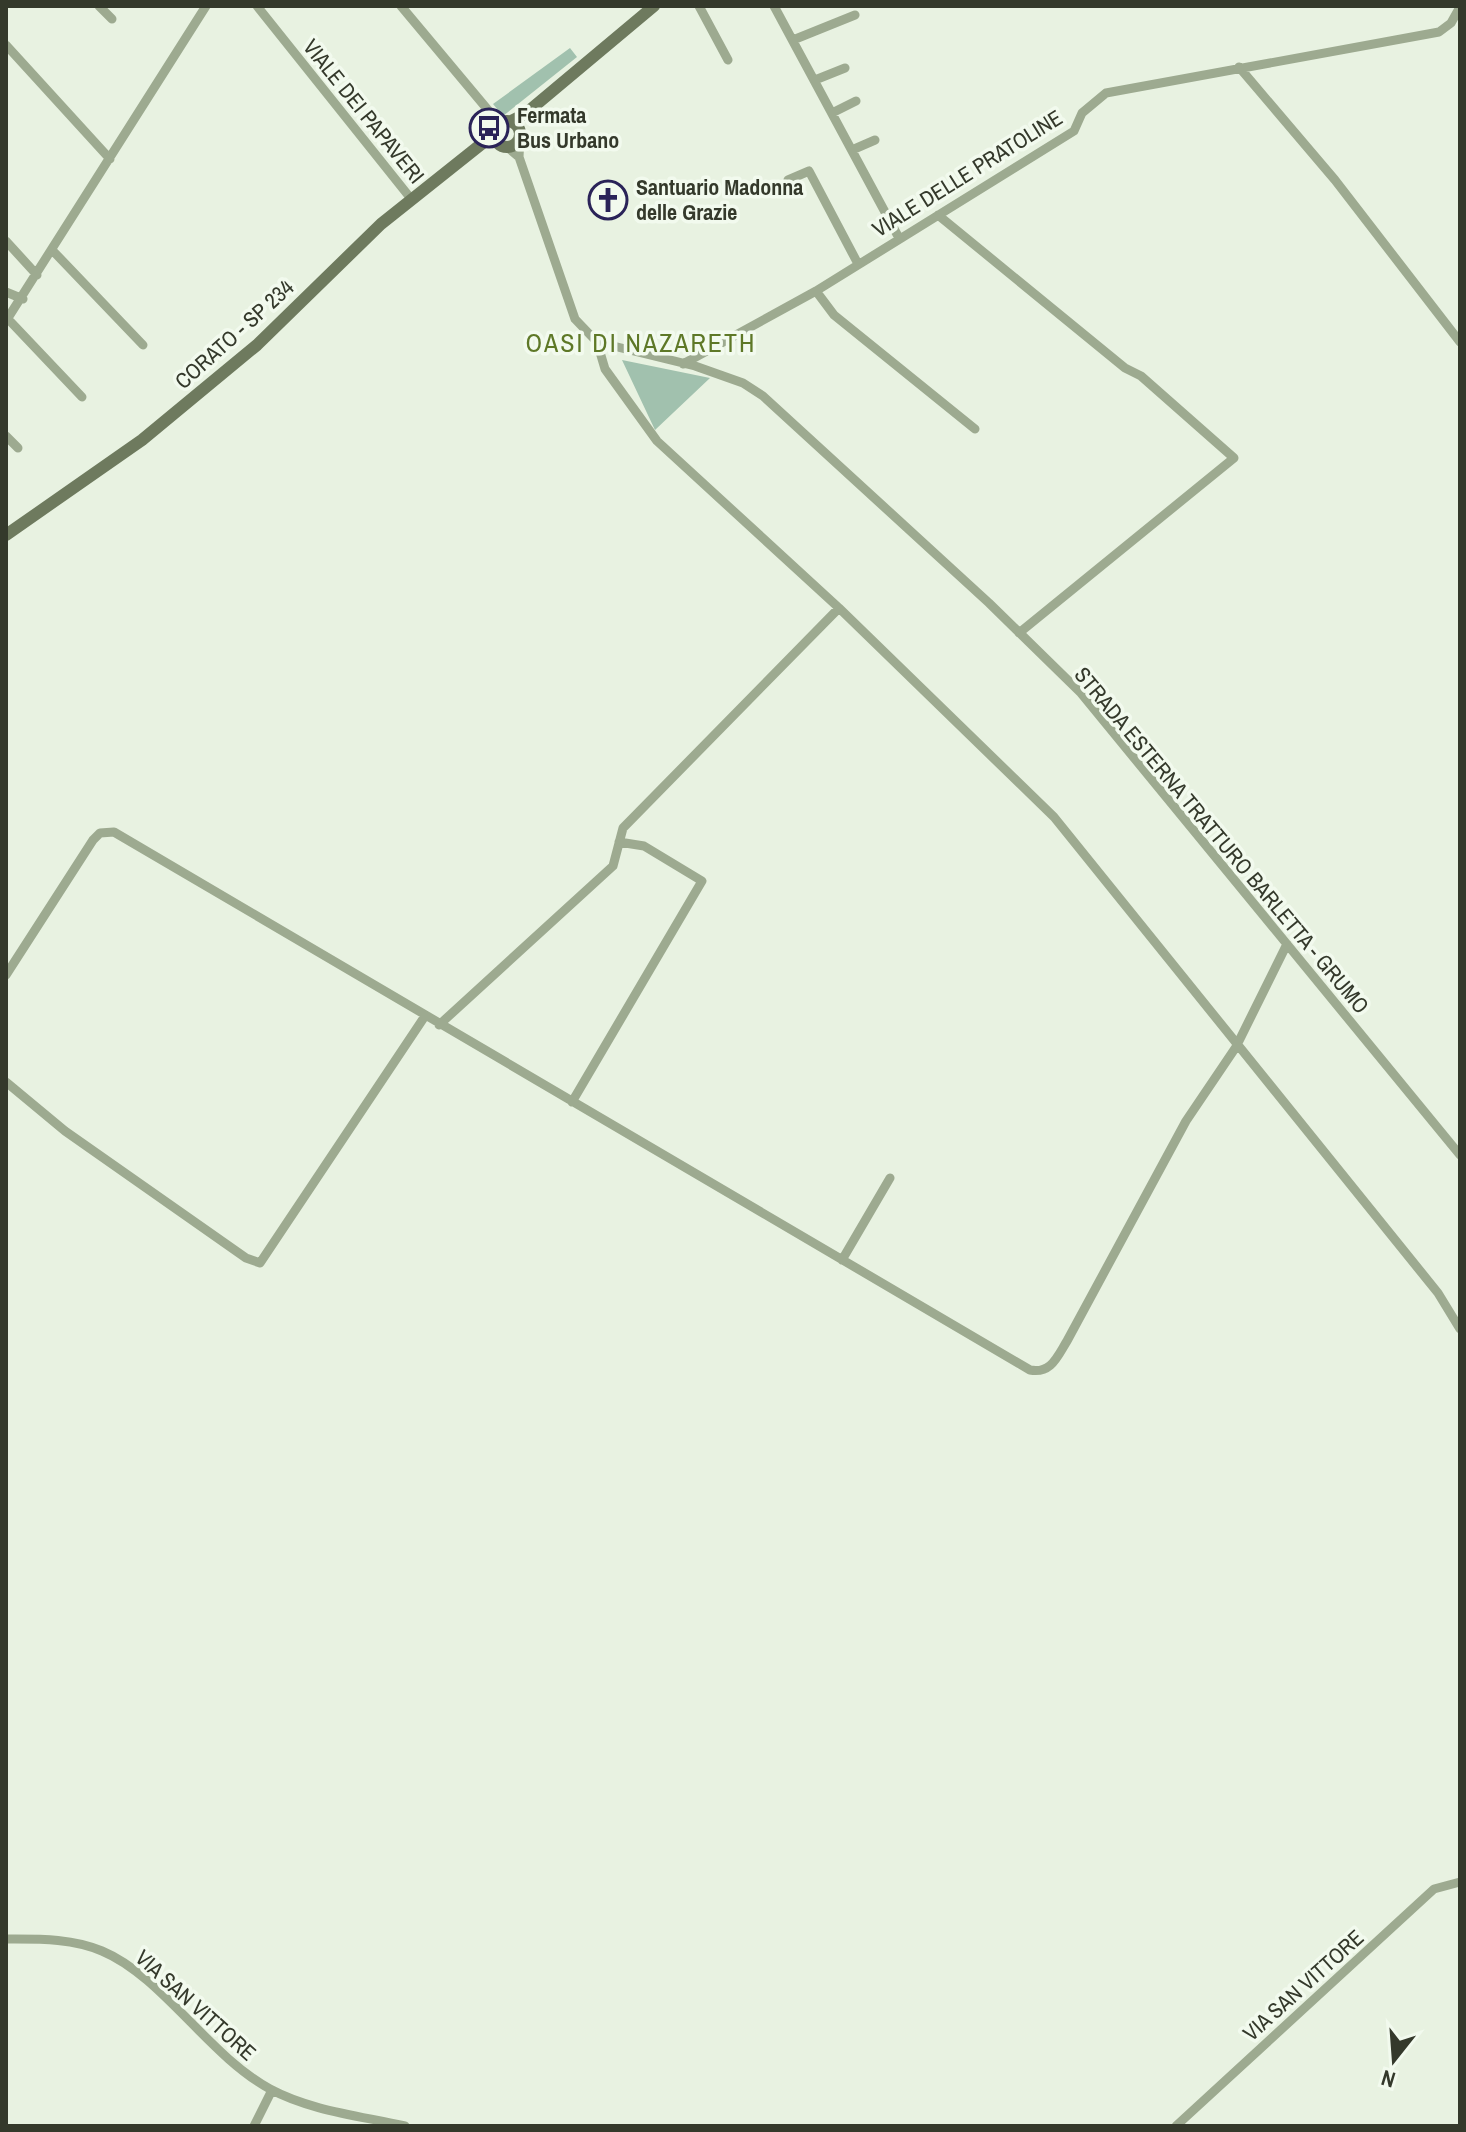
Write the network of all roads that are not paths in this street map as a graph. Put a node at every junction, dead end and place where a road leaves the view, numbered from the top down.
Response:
1 (99, 6) edge
2 (206, 6) edge
3 (257, 6) edge
4 (401, 6) edge
5 (654, 6) edge
6 (699, 6) edge
7 (774, 6) edge
8 (1460, 7) edge
9 (855, 15) dead end
10 (112, 19) dead end
11 (793, 40) junction
12 (6, 45) edge
13 (728, 60) dead end
14 (1239, 67) junction
15 (845, 68) dead end
16 (815, 80) junction
17 (856, 101) dead end
18 (832, 113) junction
19 (505, 131) junction
20 (875, 140) dead end
21 (852, 150) junction
22 (519, 157) junction
23 (110, 159) junction
24 (788, 180) dead end
25 (412, 200) junction
26 (938, 215) junction
27 (899, 238) junction
28 (6, 241) edge
29 (53, 251) junction
30 (857, 262) junction
31 (37, 275) junction
32 (816, 291) junction
33 (6, 292) edge
34 (23, 299) junction
35 (7, 320) edge
36 (597, 342) junction
37 (1460, 342) edge
38 (143, 345) dead end
39 (683, 364) junction
40 (82, 397) dead end
41 (975, 429) dead end
42 (6, 436) edge
43 (18, 448) dead end
44 (6, 535) edge
45 (839, 608) junction
46 (1019, 633) junction
47 (619, 842) junction
48 (1287, 944) junction
49 (6, 975) edge
50 (425, 1016) junction
51 (439, 1025) junction
52 (1236, 1047) junction
53 (6, 1082) edge
54 (572, 1102) junction
55 (1460, 1155) edge
56 (890, 1178) dead end
57 (842, 1260) junction
58 (1460, 1329) edge
59 (1460, 1882) edge
60 (6, 1939) edge
61 (272, 2090) junction
62 (254, 2126) edge
63 (405, 2126) edge
64 (1176, 2126) edge

1 - 10 street
2 - 23 street
3 - 25 street, VIALE DEI PAPAVERI
4 - 19 street
5 - 19 main road, CORATO - SP 234
6 - 13 street
7 - 11 street
8 - 14 street, VIALE DELLE PRATOLINE
9 - 11 street
11 - 16 street
12 - 23 street
14 - 26 street, VIALE DELLE PRATOLINE
14 - 37 street
15 - 16 street
16 - 18 street
17 - 18 street
18 - 21 street
19 - 22 street
19 - 22 street
19 - 25 main road, CORATO - SP 234
20 - 21 street
21 - 27 street
22 - 36 street
23 - 29 street
24 - 30 street
25 - 44 main road, CORATO - SP 234
26 - 27 street, VIALE DELLE PRATOLINE
26 - 46 street
27 - 30 street, VIALE DELLE PRATOLINE
28 - 31 street
29 - 31 street
29 - 38 street
30 - 32 street, VIALE DELLE PRATOLINE
31 - 34 street
32 - 39 street, VIALE DELLE PRATOLINE
32 - 41 street
33 - 34 street
34 - 35 street
35 - 40 street
36 - 39 street, STRADA ESTERNA TRATTURO BARLETTA - GRUMO
36 - 45 street
39 - 46 street, STRADA ESTERNA TRATTURO BARLETTA - GRUMO
42 - 43 street
45 - 47 street
45 - 52 street
46 - 48 street, STRADA ESTERNA TRATTURO BARLETTA - GRUMO
47 - 51 street
47 - 54 street
48 - 52 street
48 - 55 street, STRADA ESTERNA TRATTURO BARLETTA - GRUMO
49 - 50 street
50 - 51 street
50 - 53 street
51 - 54 street
52 - 57 street
52 - 58 street
54 - 57 street
56 - 57 street
59 - 64 street, VIA SAN VITTORE
60 - 61 street, VIA SAN VITTORE
61 - 62 street
61 - 63 street, VIA SAN VITTORE

